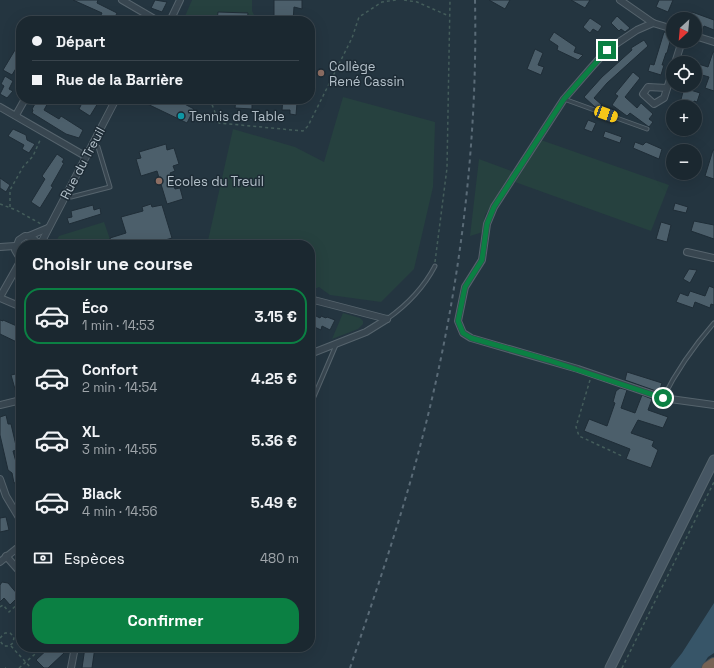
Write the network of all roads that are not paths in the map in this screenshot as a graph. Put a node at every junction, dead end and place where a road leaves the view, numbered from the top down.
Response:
1 (122, 0) edge
2 (180, 0) edge
3 (620, 0) edge
4 (149, 16) edge
5 (172, 16) edge
6 (652, 23) junction
7 (666, 27) edge
8 (702, 38) edge
9 (714, 42) edge
10 (564, 99) junction
11 (22, 104) edge
12 (113, 104) edge
13 (0, 107) edge
14 (16, 115) junction
15 (647, 129) dead end
16 (92, 144) junction
17 (85, 156) junction
18 (65, 195) junction
19 (48, 228) junction
20 (29, 236) junction
21 (20, 240) edge
22 (37, 240) edge
23 (42, 240) edge
24 (15, 246) joint
25 (0, 247) edge
26 (687, 252) dead end
27 (16, 254) edge
28 (714, 258) edge
29 (435, 266) road end
30 (16, 269) edge
31 (0, 298) edge
32 (315, 300) edge
33 (16, 305) edge
34 (387, 319) junction
35 (714, 322) edge
36 (336, 345) junction
37 (315, 352) edge
38 (315, 394) edge
39 (663, 398) junction
40 (16, 401) edge
41 (0, 405) edge
42 (714, 405) edge
43 (714, 460) edge
44 (0, 479) edge
45 (16, 513) edge
46 (16, 549) edge
47 (6, 556) junction
48 (0, 562) edge
49 (16, 567) edge
50 (73, 652) edge
51 (714, 664) edge
52 (71, 668) edge
53 (610, 668) edge
54 (708, 668) edge

1 - 4 street
2 - 5 street
3 - 6 street
6 - 7 street
6 - 10 street
8 - 9 street
10 - 15 lane
10 - 39 street
11 - 14 street
12 - 16 street, Rue du Treuil
13 - 14 street
14 - 17 street
16 - 17 street, Rue du Treuil
16 - 18 lane
17 - 18 street, Rue du Treuil
18 - 19 street, Rue du Treuil
19 - 20 street
19 - 23 street, Rue du Treuil
20 - 21 street
20 - 22 street
24 - 25 street
24 - 27 street
26 - 28 street
29 - 34 lane
30 - 31 street
31 - 33 street
32 - 34 street
34 - 36 street
35 - 39 lane
36 - 37 street
36 - 38 lane
39 - 42 street
40 - 41 street
43 - 53 main road
44 - 45 street
46 - 47 street
47 - 48 street
47 - 49 street
50 - 52 street
51 - 54 highway

